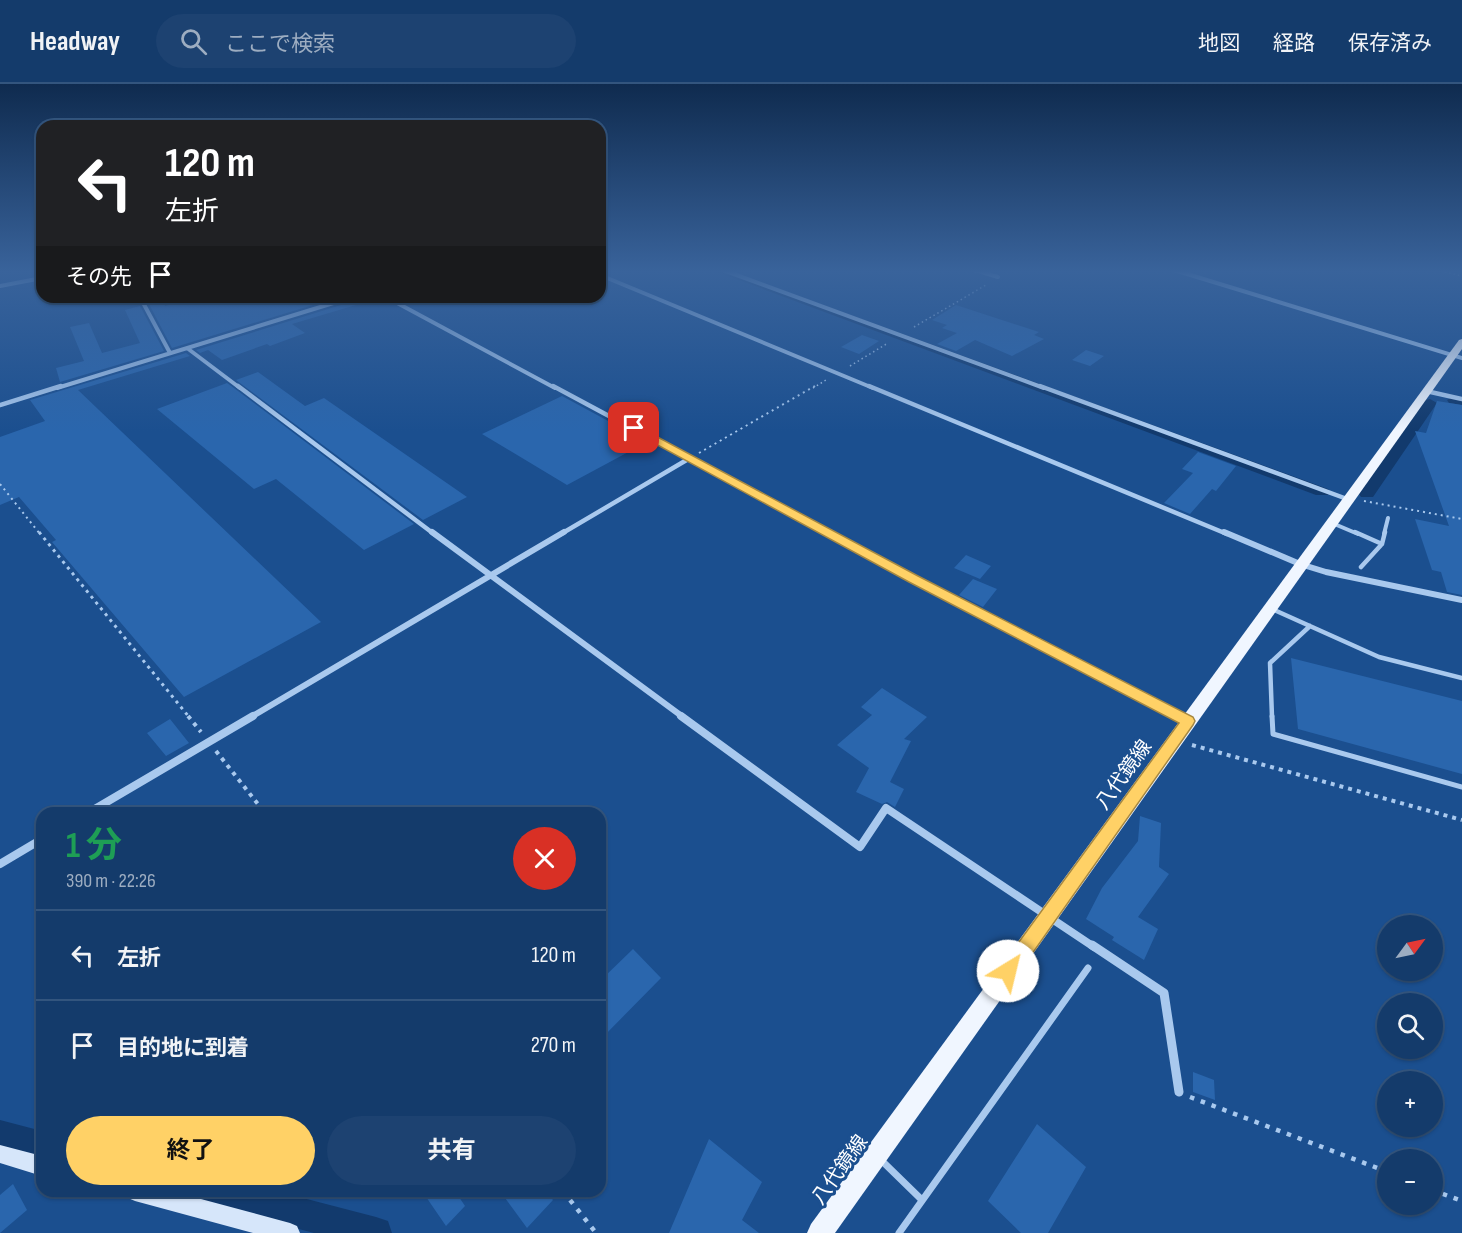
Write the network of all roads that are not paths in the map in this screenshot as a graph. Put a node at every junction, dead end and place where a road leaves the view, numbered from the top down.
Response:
1 (154, 324) edge
2 (266, 324) edge
3 (436, 324) edge
4 (720, 324) edge
5 (863, 324) edge
6 (1363, 324) edge
7 (187, 348) junction
8 (1459, 351) edge
9 (170, 353) junction
10 (1426, 391) junction
11 (1462, 399) edge
12 (0, 405) edge
13 (690, 458) junction
14 (1347, 499) junction
15 (1388, 518) dead end
16 (1330, 523) junction
17 (1382, 544) junction
18 (1300, 564) junction
19 (1361, 567) dead end
20 (490, 576) junction
21 (1462, 600) edge
22 (1269, 607) junction
23 (1310, 626) junction
24 (1462, 678) edge
25 (1188, 721) junction
26 (1462, 787) edge
27 (98, 807) edge
28 (36, 843) edge
29 (0, 864) edge
30 (1048, 916) junction
31 (1088, 968) dead end
32 (1179, 1092) road end
33 (0, 1154) edge
34 (876, 1156) junction
35 (36, 1164) edge
36 (157, 1197) edge
37 (922, 1200) junction
38 (290, 1233) edge
39 (820, 1233) edge
40 (899, 1233) edge

1 - 9 street
2 - 7 street
3 - 13 street
4 - 18 street
5 - 14 street
6 - 8 street
7 - 9 street
7 - 20 street
8 - 10 main road, 八代鏡線
9 - 12 street
10 - 11 street
10 - 14 main road, 八代鏡線
13 - 20 street
13 - 25 street
14 - 16 main road, 八代鏡線
15 - 17 lane
16 - 17 lane
16 - 18 main road, 八代鏡線
17 - 19 lane
18 - 21 street
18 - 22 main road, 八代鏡線
20 - 27 street
20 - 30 street
22 - 23 lane
22 - 25 main road, 八代鏡線
23 - 24 lane
23 - 26 lane
25 - 30 main road, 八代鏡線
28 - 29 street
30 - 32 street
30 - 34 main road, 八代鏡線
31 - 37 lane
33 - 35 street
34 - 37 lane
34 - 39 main road, 八代鏡線
36 - 38 street
37 - 40 lane

